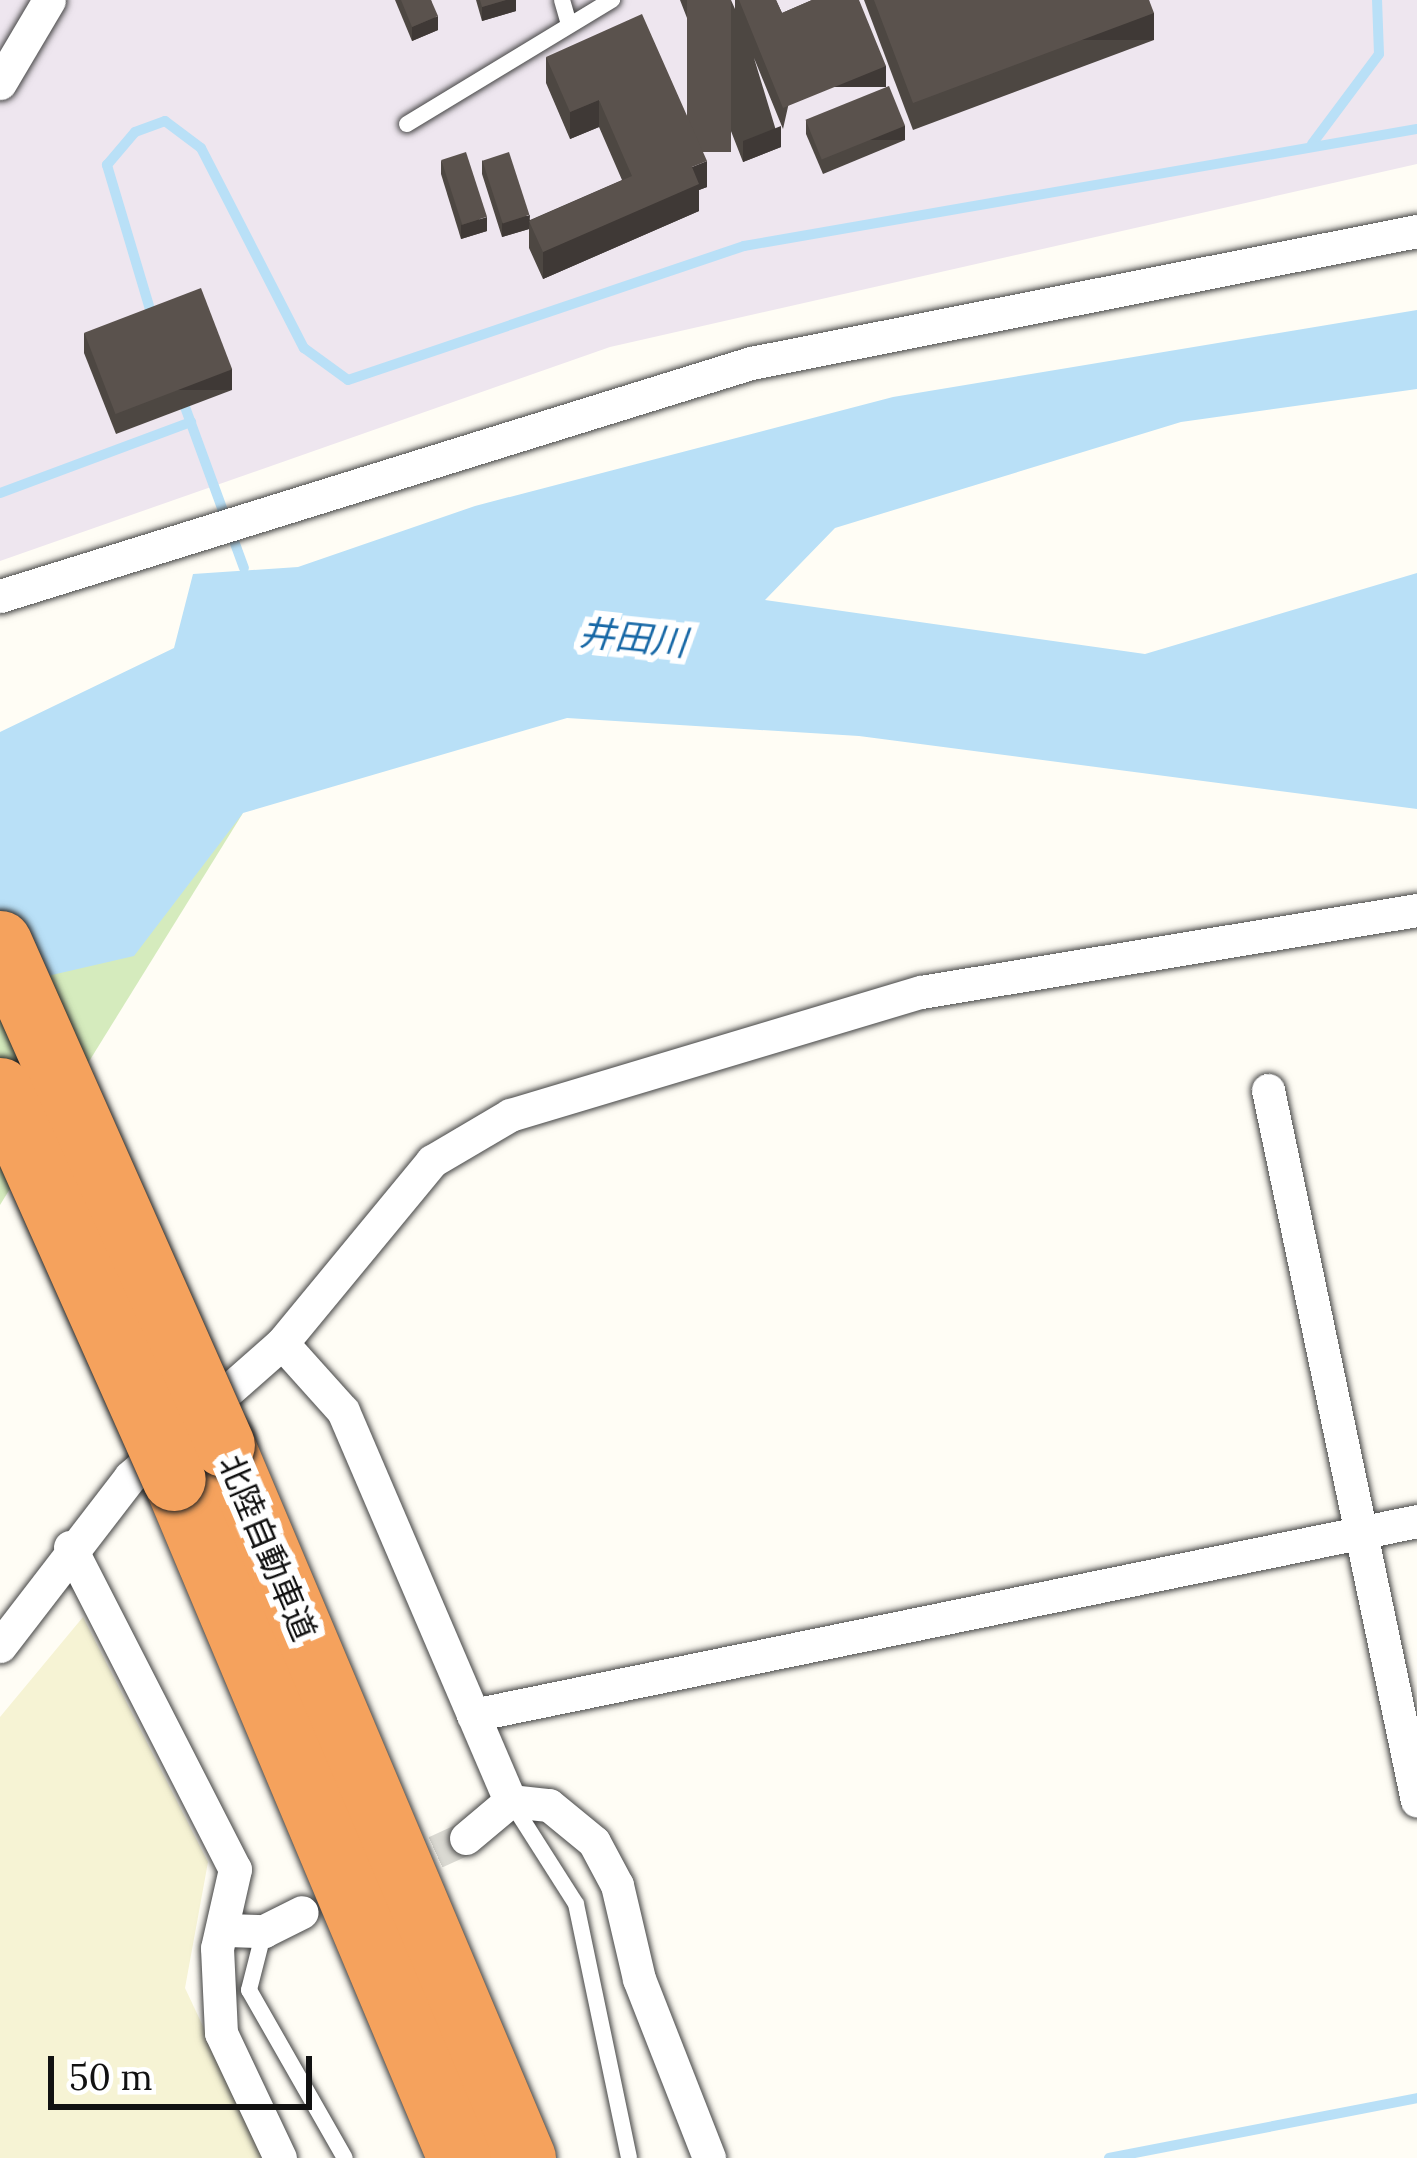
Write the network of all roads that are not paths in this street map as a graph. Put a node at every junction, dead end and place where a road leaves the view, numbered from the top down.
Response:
1 (49, 0) edge
2 (562, 0) edge
3 (611, 0) edge
4 (569, 24) junction
5 (0, 83) edge
6 (407, 124) dead end
7 (1417, 231) edge
8 (0, 596) edge
9 (1417, 910) edge
10 (0, 942) edge
11 (0, 1089) edge
12 (1268, 1090) dead end
13 (282, 1343) junction
14 (198, 1462) junction
15 (1417, 1521) edge
16 (1361, 1533) junction
17 (70, 1547) junction
18 (0, 1646) edge
19 (473, 1715) junction
20 (510, 1801) junction
21 (1417, 1801) edge
22 (466, 1838) tunnel mouth
23 (302, 1912) dead end
24 (229, 1930) junction
25 (264, 1931) junction
26 (280, 2158) edge
27 (345, 2158) edge
28 (459, 2158) edge
29 (524, 2158) edge
30 (628, 2158) edge
31 (709, 2158) edge

1 - 5 street
2 - 4 lane
3 - 4 lane
4 - 6 lane
7 - 8 street
9 - 13 street
10 - 14 highway, 北陸自動車道, bridge
11 - 14 highway, 北陸自動車道, bridge
12 - 16 street
13 - 17 street
13 - 19 street
14 - 28 highway, 北陸自動車道
14 - 29 highway, 北陸自動車道
15 - 16 street
16 - 19 street
16 - 21 street
17 - 18 street
17 - 24 street
19 - 20 street
20 - 22 street
20 - 30 lane
20 - 31 street
23 - 25 street
24 - 25 street
24 - 26 street
25 - 27 lane

